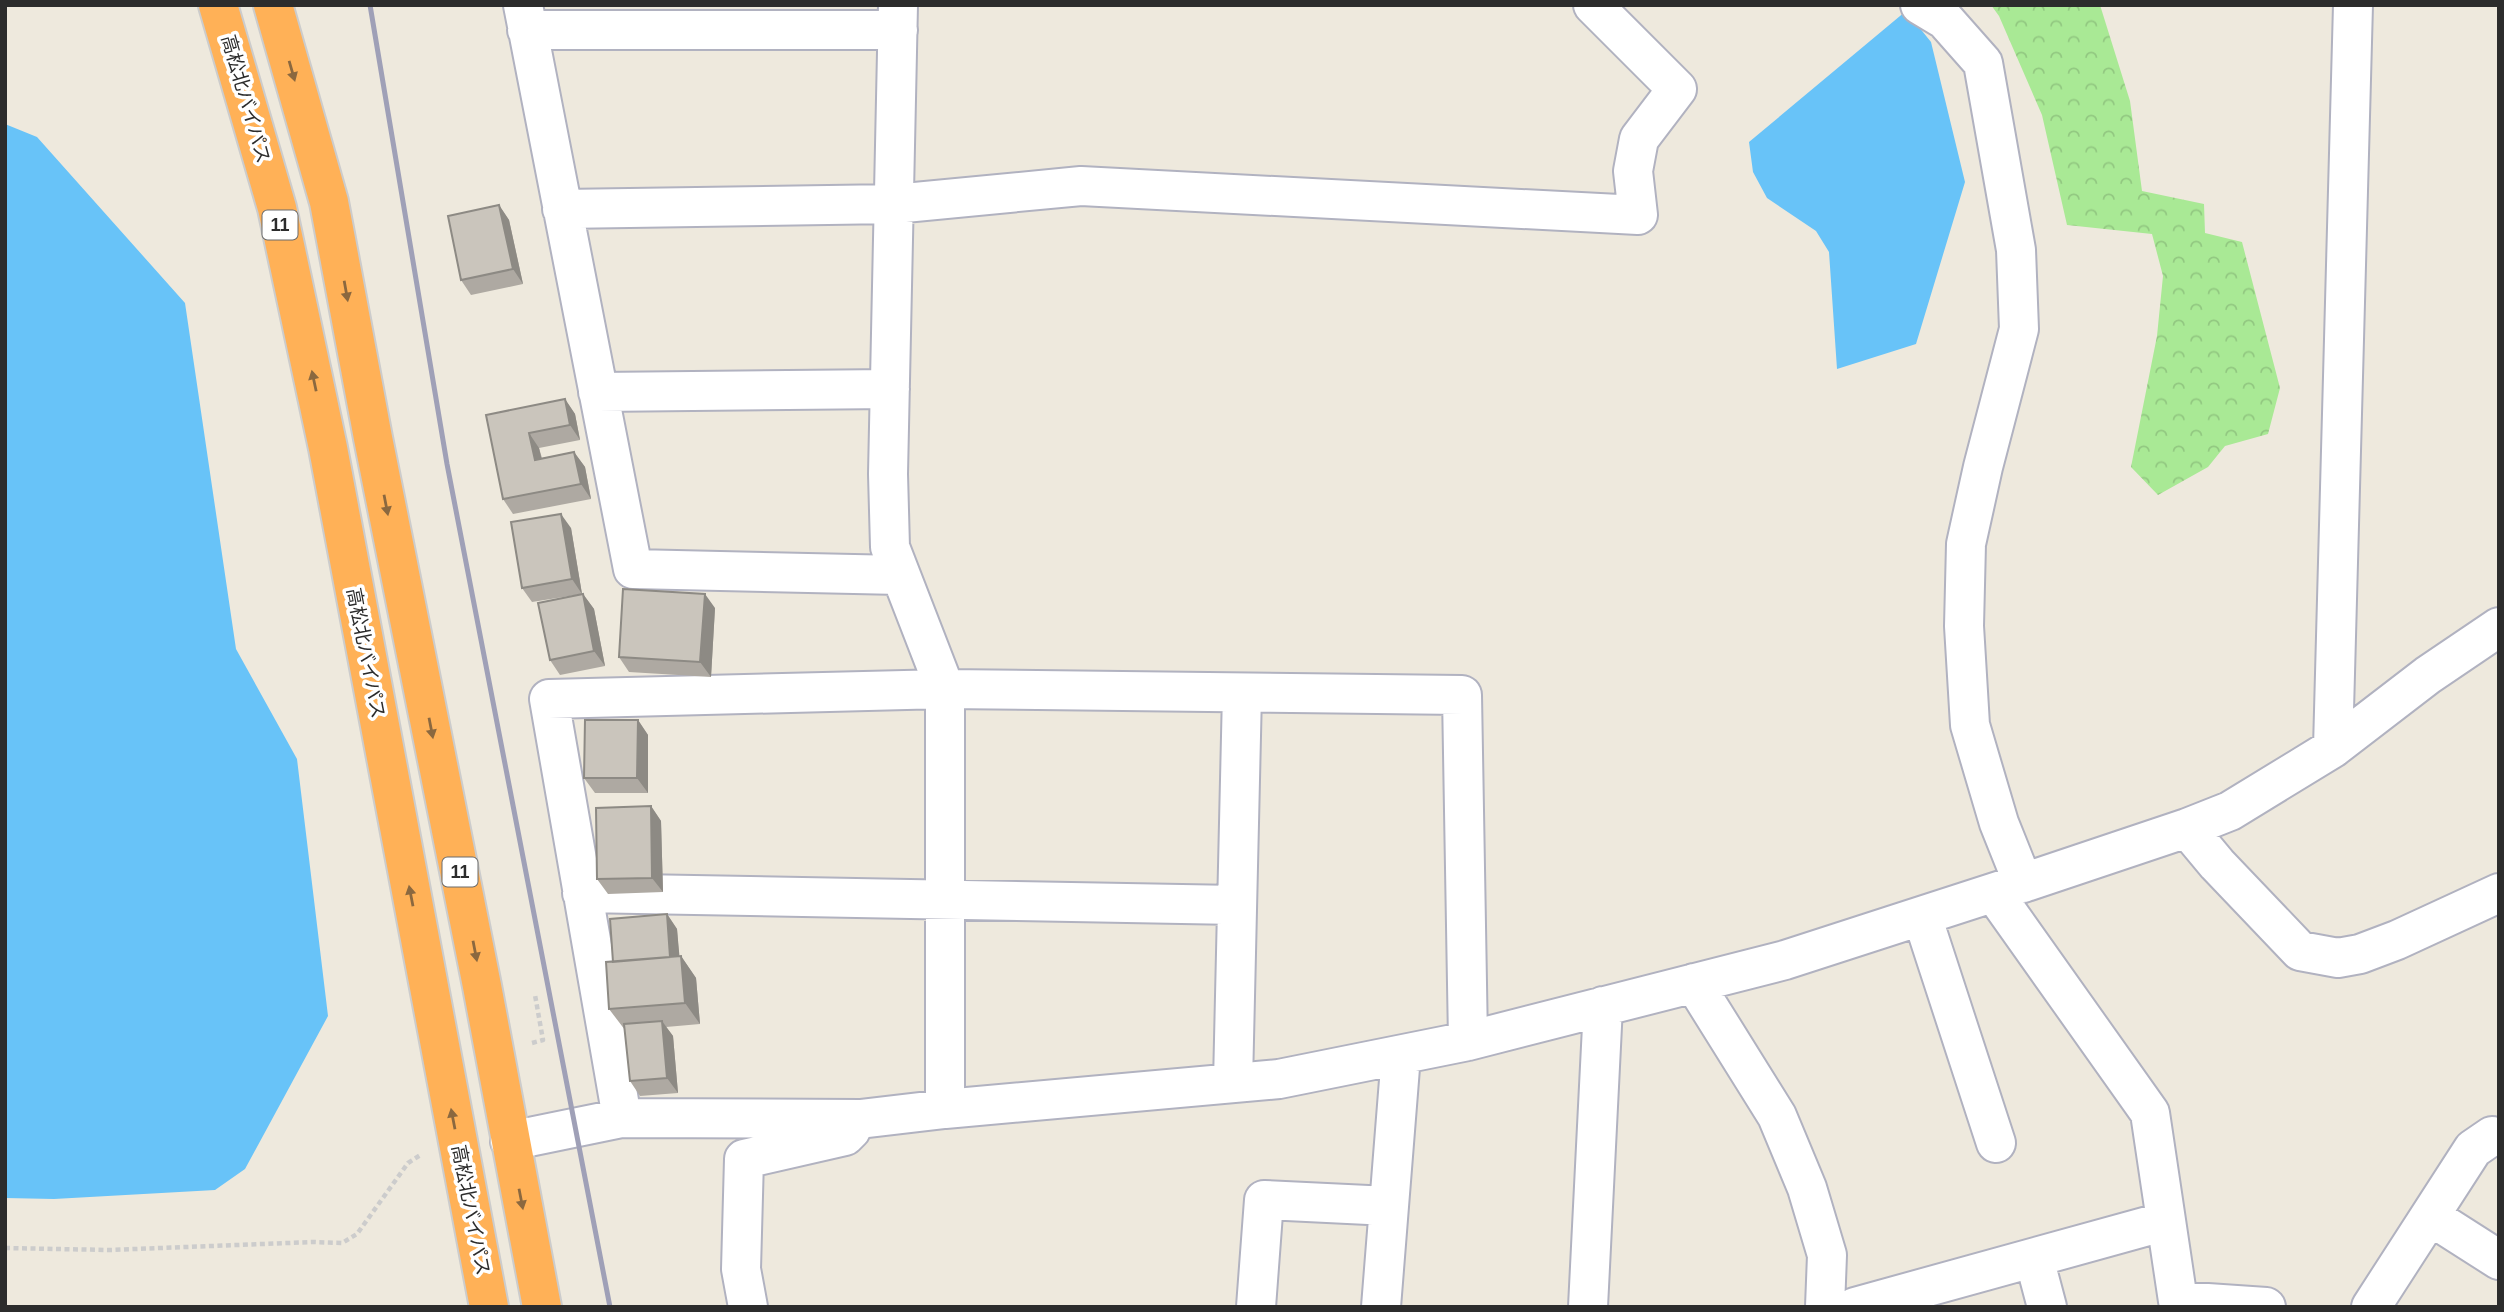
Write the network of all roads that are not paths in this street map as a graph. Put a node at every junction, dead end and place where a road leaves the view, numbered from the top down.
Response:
1 (218, 5) edge
2 (273, 5) edge
3 (1593, 5) edge
4 (1920, 5) edge
5 (2353, 5) edge
6 (898, 17) edge
7 (525, 18) edge
8 (894, 204) junction
9 (562, 209) junction
10 (890, 389) junction
11 (598, 392) junction
12 (901, 575) junction
13 (2499, 627) edge
14 (945, 689) junction
15 (1242, 692) junction
16 (2333, 748) junction
17 (2187, 828) junction
18 (2008, 888) junction
19 (582, 892) junction
20 (2499, 893) edge
21 (944, 898) junction
22 (1237, 905) junction
23 (1922, 916) junction
24 (1694, 983) junction
25 (1603, 1006) junction
26 (1468, 1041) junction
27 (1401, 1055) junction
28 (1233, 1083) junction
29 (944, 1109) junction
30 (622, 1118) junction
31 (860, 1119) junction
32 (2492, 1136) dead end
33 (510, 1141) junction
34 (1996, 1143) dead end
35 (1389, 1206) junction
36 (2430, 1216) junction
37 (2166, 1221) junction
38 (2034, 1258) junction
39 (2499, 1260) edge
40 (489, 1307) edge
41 (542, 1307) edge
42 (748, 1307) edge
43 (1256, 1307) edge
44 (1381, 1307) edge
45 (1588, 1307) edge
46 (1825, 1307) edge
47 (1856, 1307) edge
48 (2048, 1307) edge
49 (2266, 1307) edge
50 (2371, 1307) edge

40 -> 1 highway, 高松北バイパス / 11
2 -> 33 highway, 11
3 - 8 street
4 - 18 street
5 - 16 street
6 - 7 street
6 - 8 street
7 - 9 street
8 - 9 street
8 - 10 street
9 - 11 street
10 - 11 street
10 - 12 street
11 - 12 street
12 - 14 street
13 - 16 street
14 - 15 street
14 - 19 street
14 - 21 street
15 - 22 street
15 - 26 street
16 - 17 street
17 - 18 street
17 - 20 street
18 - 23 street
18 - 37 street
19 - 21 street
19 - 30 street
21 - 22 street
21 - 29 street
22 - 28 street
23 - 24 street
23 - 34 street
24 - 25 street
24 - 46 street
25 - 26 street
25 - 45 street
26 - 27 street
27 - 28 street
27 - 35 street
28 - 29 street
29 - 31 street
30 - 31 street
30 - 33 street
31 - 42 street
32 - 36 street
33 -> 41 highway, 11
35 - 43 street
35 - 44 street
36 - 39 street
36 - 50 street
37 - 38 street
37 - 49 street
38 - 47 street
38 - 48 street

